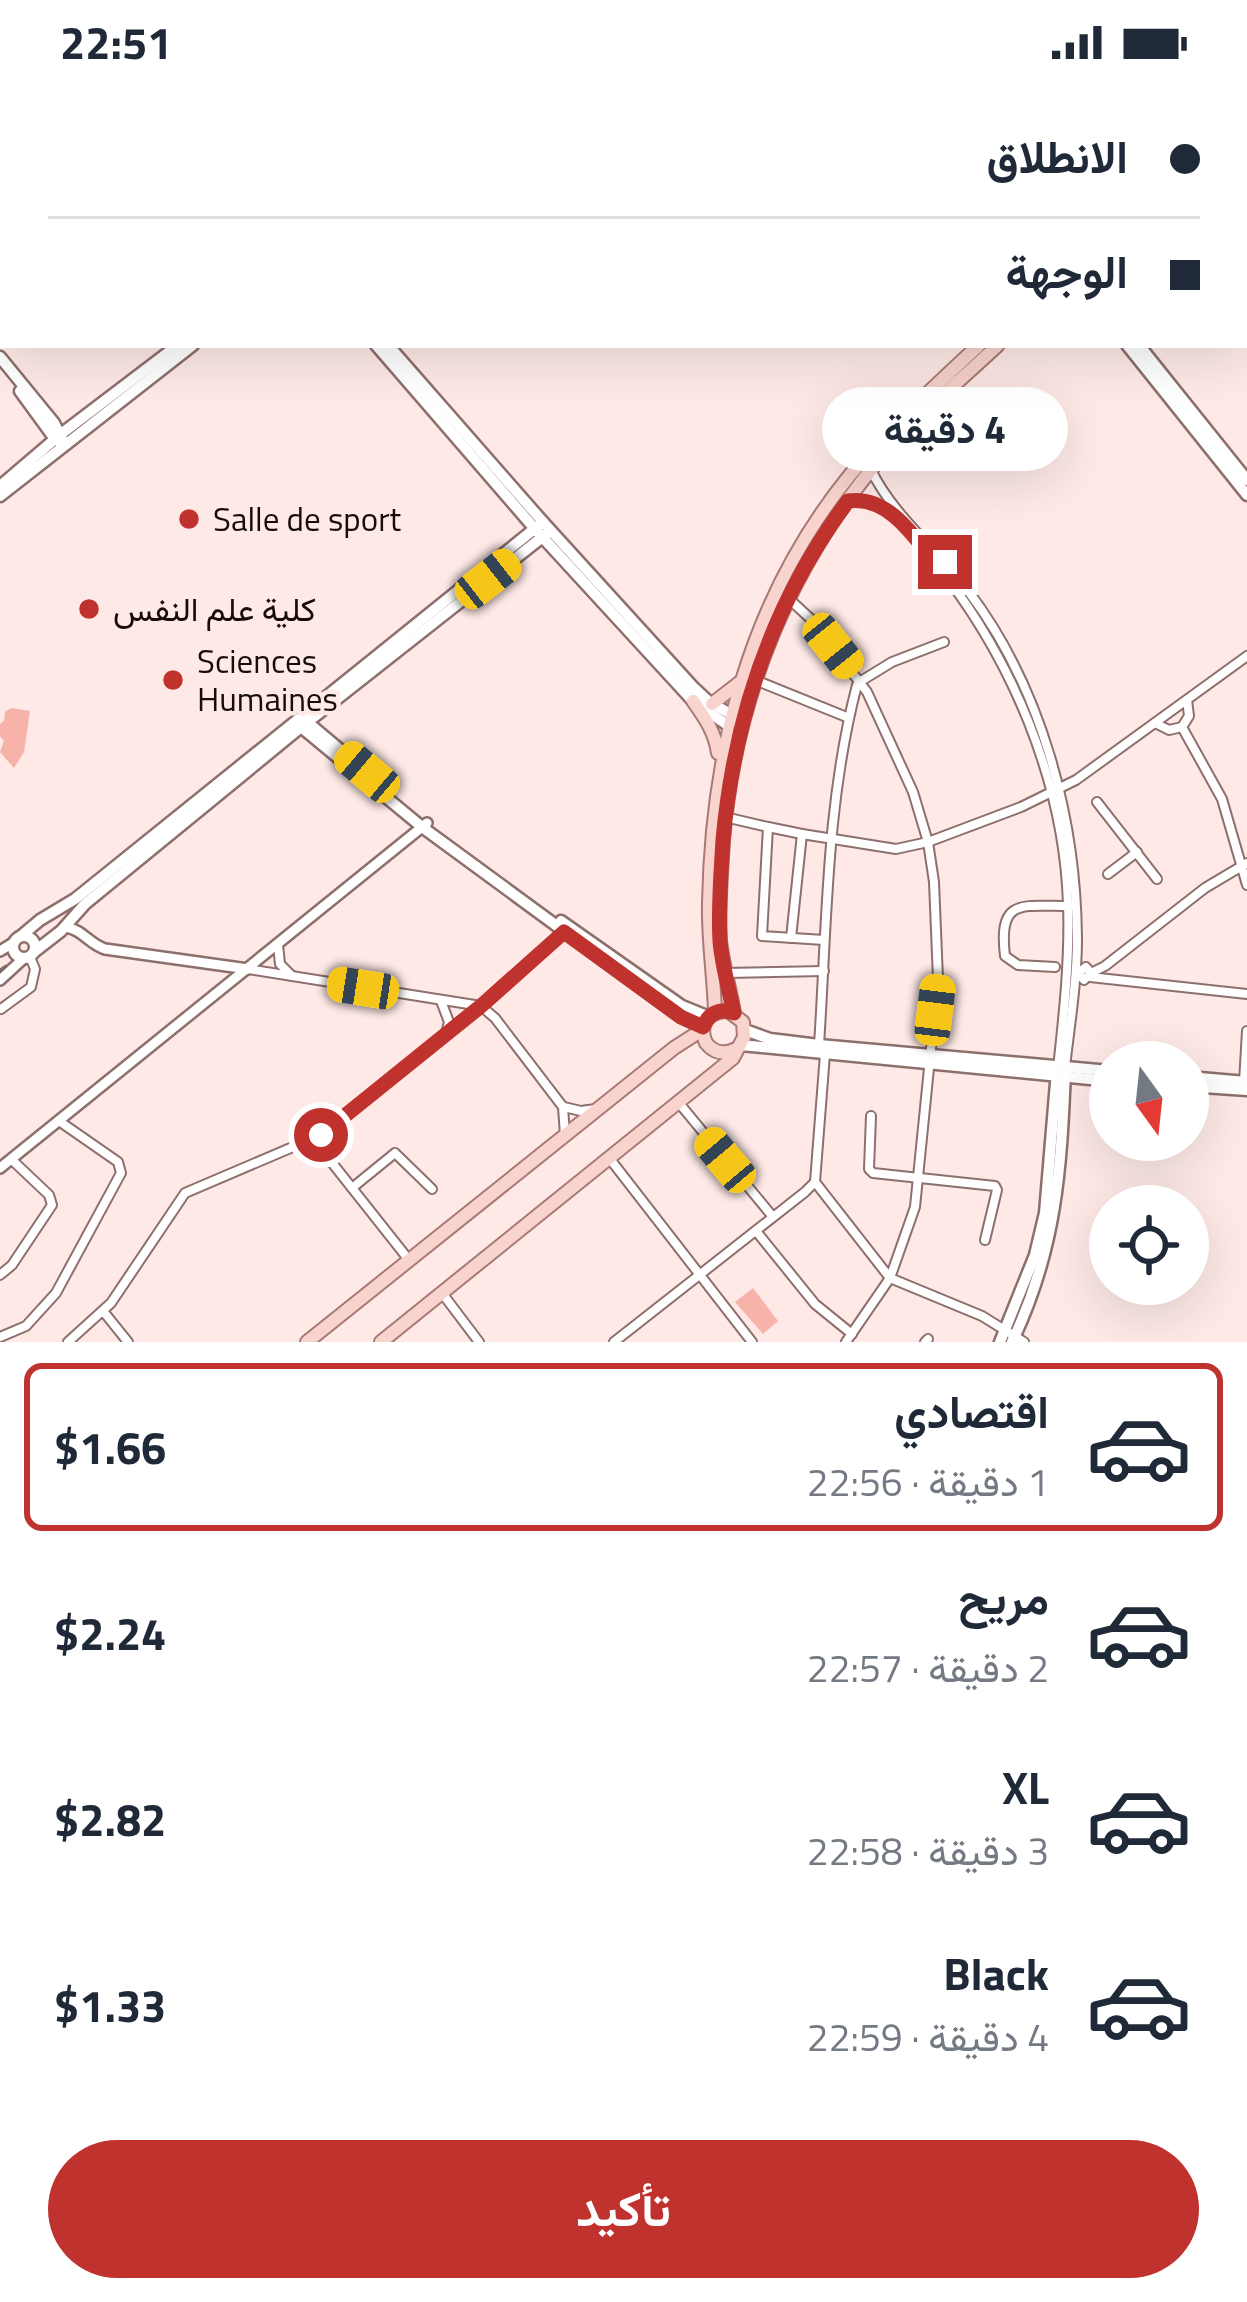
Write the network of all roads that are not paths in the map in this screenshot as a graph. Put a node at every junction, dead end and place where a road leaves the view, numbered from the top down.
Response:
1 (174, 348) edge
2 (189, 348) edge
3 (379, 348) edge
4 (391, 348) edge
5 (976, 348) edge
6 (995, 348) edge
7 (1130, 348) edge
8 (1141, 348) edge
9 (0, 361) edge
10 (60, 439) junction
11 (871, 470) junction
12 (1242, 474) edge
13 (0, 486) edge
14 (1247, 495) edge
15 (0, 496) edge
16 (848, 501) junction
17 (543, 530) junction
18 (942, 564) junction
19 (788, 598) junction
20 (944, 642) dead end
21 (1246, 660) edge
22 (748, 681) junction
23 (861, 681) junction
24 (1187, 700) junction
25 (704, 704) junction
26 (849, 718) junction
27 (302, 723) junction
28 (735, 723) junction
29 (1155, 723) junction
30 (1181, 727) junction
31 (720, 768) junction
32 (1056, 791) junction
33 (1097, 802) dead end
34 (725, 818) junction
35 (425, 825) junction
36 (768, 826) junction
37 (802, 834) junction
38 (830, 838) junction
39 (928, 842) junction
40 (1137, 852) junction
41 (1245, 863) edge
42 (1108, 874) dead end
43 (1157, 879) dead end
44 (1247, 885) edge
45 (1068, 906) junction
46 (72, 921) junction
47 (566, 929) junction
48 (791, 938) junction
49 (17, 939) junction
50 (824, 940) junction
51 (278, 945) junction
52 (0, 951) edge
53 (30, 956) junction
54 (205, 965) junction
55 (1055, 968) dead end
56 (248, 969) junction
57 (824, 971) junction
58 (1073, 972) junction
59 (724, 973) junction
60 (1090, 975) junction
61 (293, 977) junction
62 (0, 980) edge
63 (1247, 994) edge
64 (212, 998) junction
65 (441, 1000) junction
66 (481, 1006) junction
67 (1, 1009) edge
68 (734, 1013) junction
69 (707, 1022) junction
70 (745, 1030) junction
71 (1247, 1030) edge
72 (446, 1034) junction
73 (738, 1047) junction
74 (822, 1050) junction
75 (929, 1061) junction
76 (1089, 1071) edge
77 (1061, 1072) junction
78 (1089, 1077) edge
79 (1209, 1083) edge
80 (1245, 1086) edge
81 (677, 1102) junction
82 (562, 1107) junction
83 (601, 1108) junction
84 (871, 1116) dead end
85 (59, 1121) junction
86 (566, 1135) junction
87 (314, 1139) junction
88 (609, 1158) junction
89 (11, 1159) junction
90 (0, 1168) edge
91 (918, 1177) junction
92 (815, 1182) junction
93 (352, 1188) junction
94 (432, 1189) dead end
95 (773, 1217) junction
96 (755, 1232) junction
97 (985, 1240) dead end
98 (410, 1261) junction
99 (5, 1264) edge
100 (0, 1275) edge
101 (700, 1275) junction
102 (890, 1278) junction
103 (442, 1293) junction
104 (103, 1311) junction
105 (0, 1337) edge
106 (849, 1338) edge
107 (1011, 1339) edge
108 (68, 1342) edge
109 (128, 1342) edge
110 (307, 1342) edge
111 (381, 1342) edge
112 (479, 1342) edge
113 (614, 1342) edge
114 (752, 1342) edge

1 - 10 main road
2 - 10 main road
3 - 17 main road
4 - 17 main road
5 - 22 main road
6 - 11 main road
7 - 12 main road
8 - 12 main road
9 - 10 main road
10 - 13 main road
10 - 15 main road
11 - 16 main road
11 - 18 street
12 - 14 main road
16 - 18 street
16 - 19 main road
17 - 25 main road
17 - 27 main road
18 - 32 street
19 - 22 main road
19 - 23 street
20 - 23 street
21 - 24 street
22 - 25 main road
22 - 26 street
22 - 28 main road
23 - 26 street
23 - 39 street
24 - 29 street
24 - 30 street
25 - 28 main road
25 - 31 main road
26 - 38 street
27 - 35 main road
27 - 46 main road
28 - 31 main road
28 - 34 main road
29 - 30 street
29 - 32 street
30 - 41 street
31 - 69 main road
32 - 39 street
32 - 45 street
32 - 58 street
33 - 40 street
34 - 36 street
34 - 59 main road
35 - 47 main road
35 - 51 street
36 - 37 street
36 - 48 street
37 - 38 street
37 - 48 street
38 - 39 street
38 - 50 street
39 - 75 street
40 - 42 street
40 - 43 street
41 - 44 street
41 - 60 street
45 - 55 street
45 - 58 street
46 - 49 main road
46 - 53 main road
46 - 54 street
47 - 66 street
47 - 69 main road
48 - 50 street
49 - 52 street
49 - 53 main road
49 - 53 main road
50 - 57 street
51 - 56 street
51 - 61 street
53 - 62 street
53 - 67 street
54 - 56 street
54 - 64 street
56 - 61 street
56 - 64 street
57 - 59 street
57 - 74 street
58 - 60 street
58 - 77 street
59 - 68 main road
60 - 63 street
61 - 65 street
64 - 85 street
65 - 66 street
65 - 72 street
66 - 72 street
66 - 82 street
68 - 69 main road
68 - 70 main road
69 - 73 main road
69 - 83 main road
70 - 73 main road
70 - 74 main road
71 - 80 street
72 - 87 street
73 - 74 main road
73 - 81 main road
74 - 75 main road
74 - 92 street
75 - 77 main road
75 - 91 street
76 - 77 main road
77 - 78 main road
77 - 107 main road
79 - 80 main road
81 - 88 main road
81 - 95 street
82 - 83 street
82 - 86 street
83 - 86 main road
84 - 91 street
85 - 89 street
85 - 105 street
86 - 98 main road
87 - 93 street
87 - 104 street
88 - 101 street
88 - 103 main road
89 - 90 street
89 - 99 street
91 - 97 street
91 - 102 street
92 - 95 street
92 - 102 street
93 - 94 street
93 - 98 street
95 - 96 street
96 - 101 street
96 - 106 street
98 - 110 main road
99 - 100 street
101 - 113 street
101 - 114 street
102 - 106 street
102 - 107 street
103 - 111 main road
103 - 112 street
104 - 108 street
104 - 109 street

